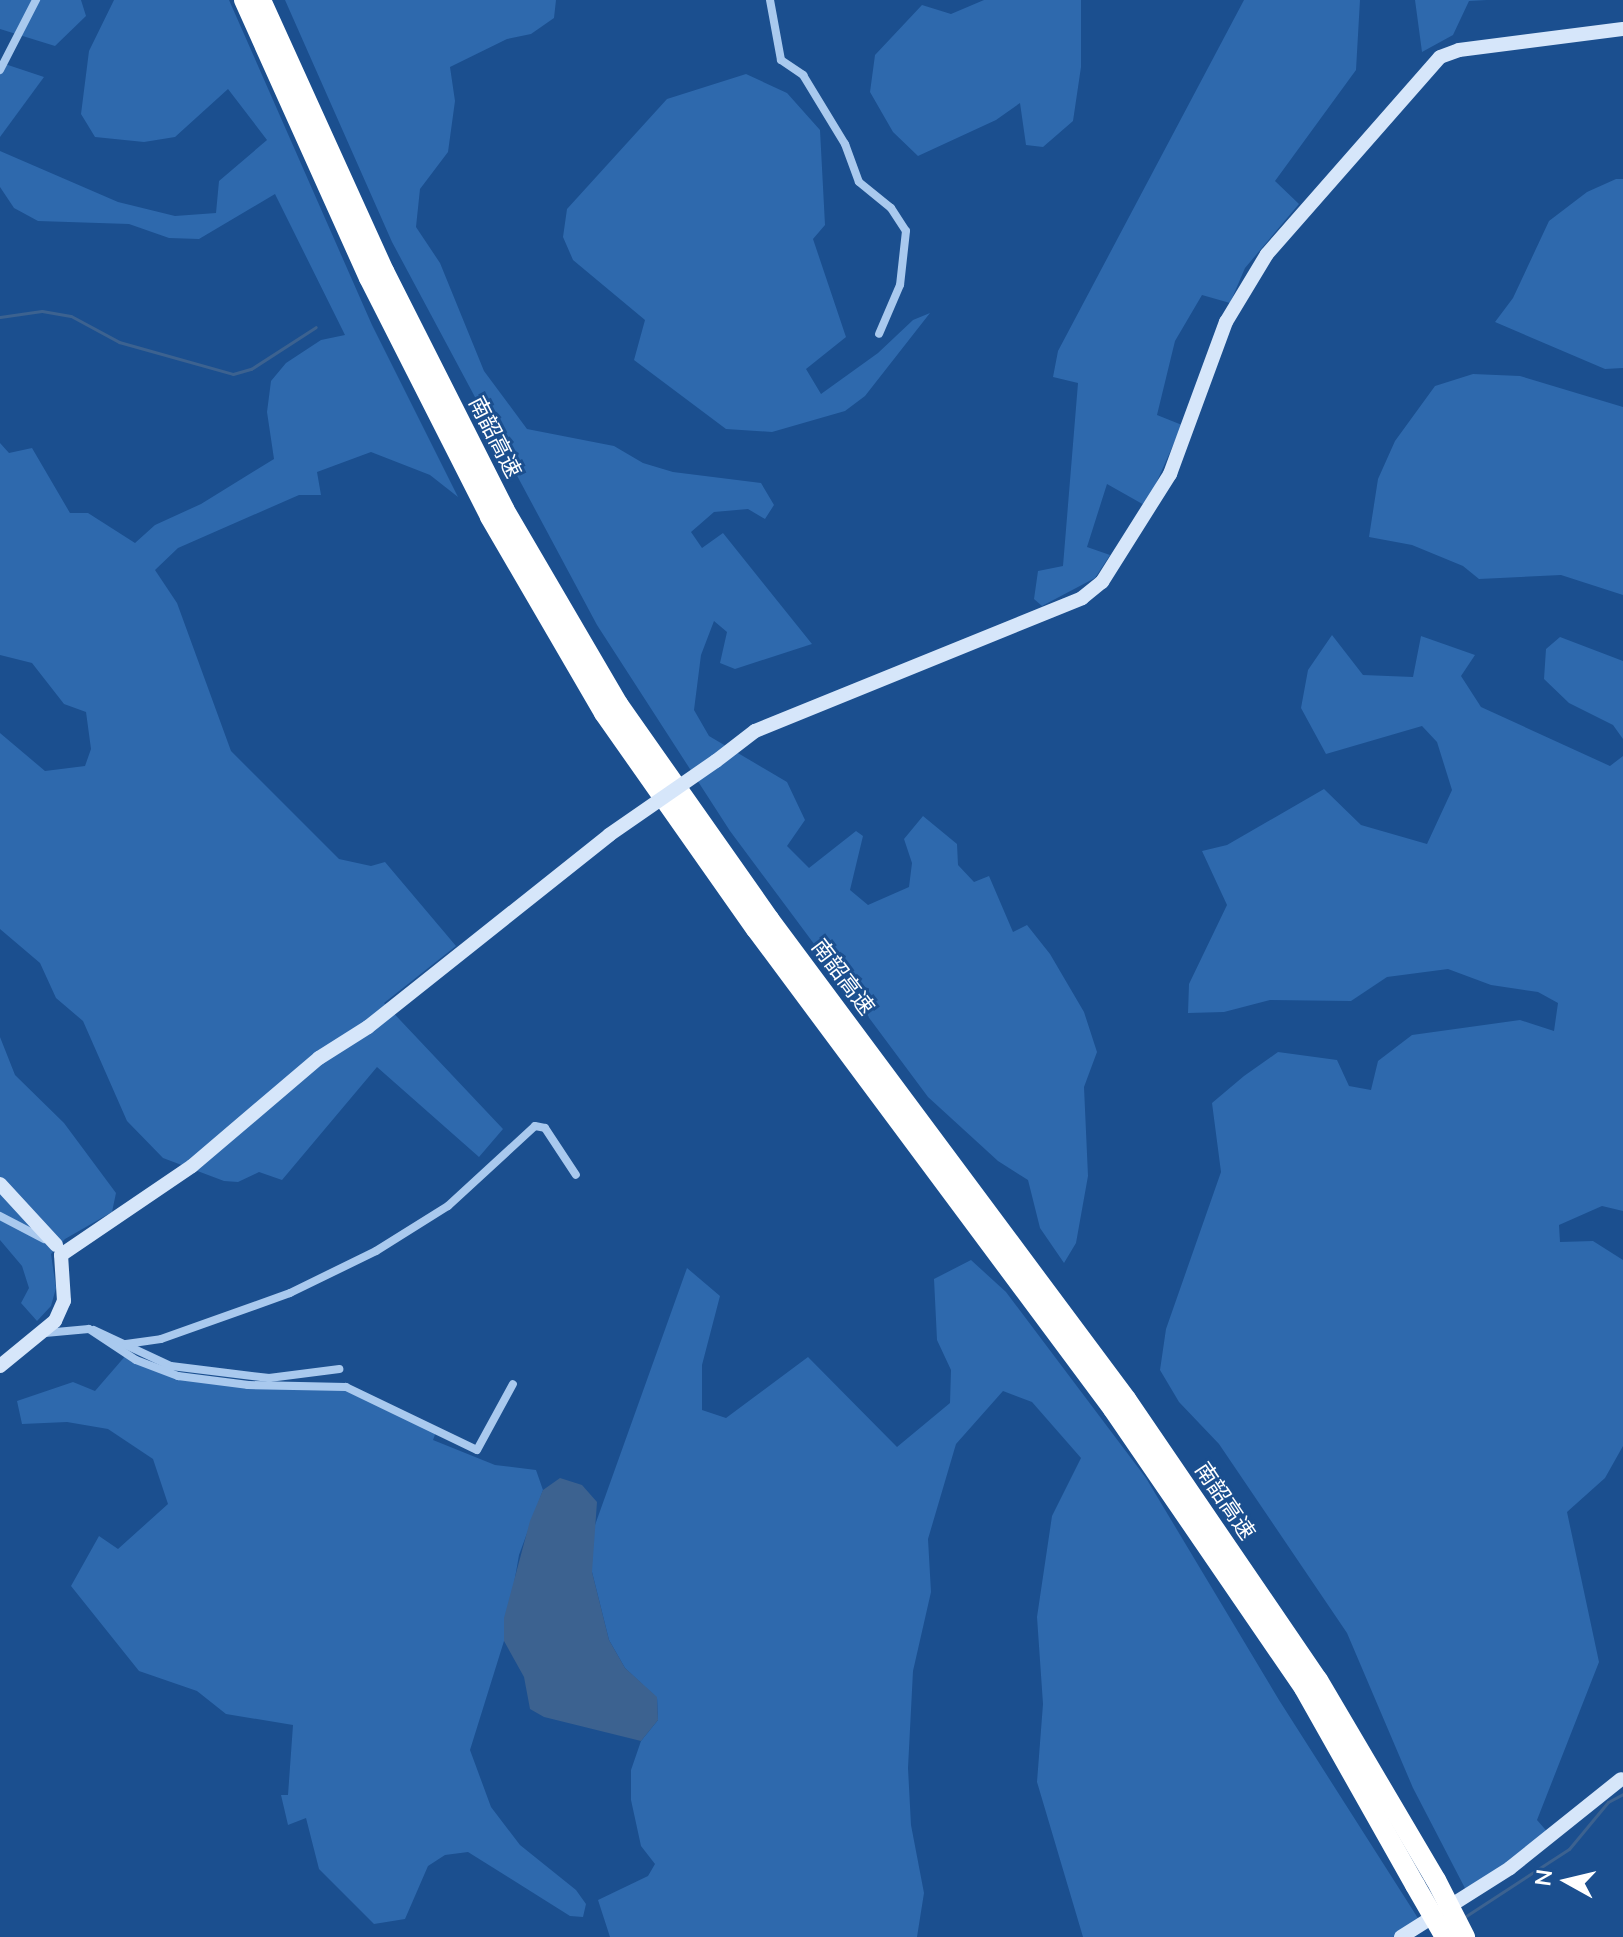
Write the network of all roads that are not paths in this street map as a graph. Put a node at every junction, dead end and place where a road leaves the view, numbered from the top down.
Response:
1 (36, 0) edge
2 (244, 0) edge
3 (261, 0) edge
4 (770, 0) edge
5 (1623, 29) edge
6 (0, 70) edge
7 (879, 334) dead end
8 (576, 1175) dead end
9 (0, 1184) edge
10 (0, 1216) edge
11 (58, 1250) junction
12 (89, 1329) junction
13 (44, 1333) junction
14 (126, 1344) junction
15 (0, 1366) edge
16 (339, 1369) dead end
17 (513, 1384) dead end
18 (1621, 1779) dead end
19 (1425, 1882) junction
20 (1401, 1937) edge
21 (1445, 1937) edge
22 (1465, 1937) edge

1 - 6 street
2 - 19 highway, 南韶高速
3 - 19 highway, 南韶高速
4 - 7 street
5 - 11 street, bridge
8 - 14 street
9 - 11 street
10 - 11 street
11 - 13 street
12 - 13 street
12 - 14 street
12 - 17 street
13 - 15 street
14 - 16 street
18 - 20 street
19 - 21 highway, 南韶高速, bridge
19 - 22 highway, 南韶高速, bridge

